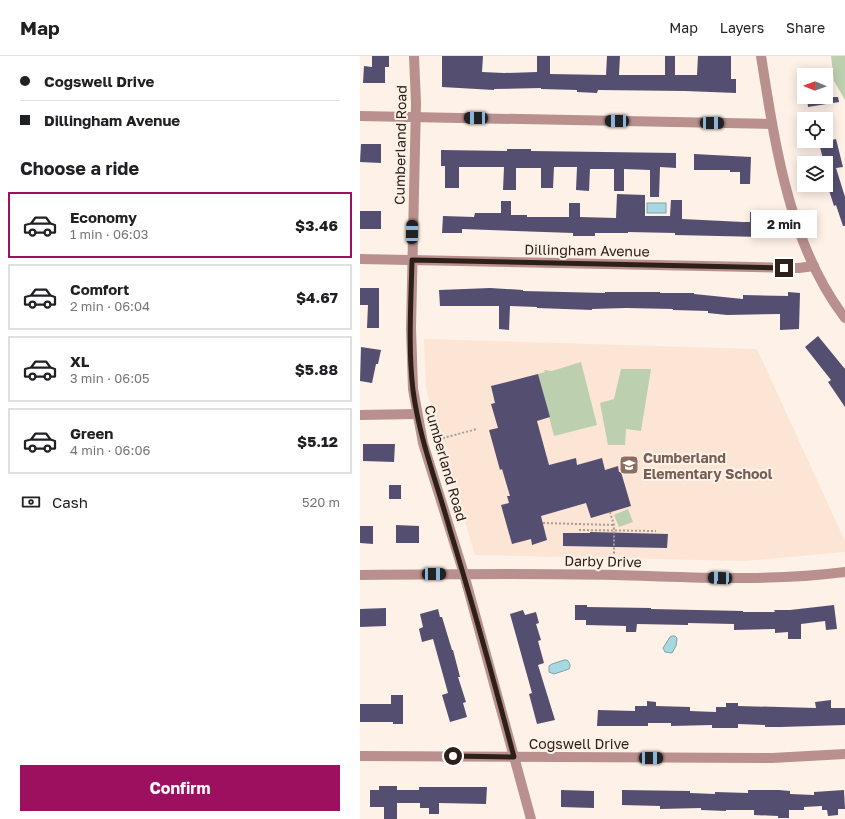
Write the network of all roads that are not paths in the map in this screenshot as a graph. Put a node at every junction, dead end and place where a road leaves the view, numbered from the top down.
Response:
1 (414, 56) edge
2 (761, 56) edge
3 (360, 116) edge
4 (414, 117) junction
5 (772, 124) junction
6 (360, 259) edge
7 (412, 260) junction
8 (814, 266) junction
9 (845, 318) edge
10 (417, 414) junction
11 (360, 415) edge
12 (845, 572) edge
13 (464, 574) junction
14 (360, 575) edge
15 (845, 754) edge
16 (360, 756) edge
17 (514, 757) junction
18 (531, 819) edge

1 - 4 street, Cumberland Road
2 - 5 street
3 - 4 street
4 - 5 street
4 - 7 street, Cumberland Road
5 - 8 street
6 - 7 street, Dillingham Avenue
7 - 8 street, Dillingham Avenue
7 - 10 street, Cumberland Road
8 - 9 street
10 - 11 street
10 - 13 street, Cumberland Road
12 - 13 street, Darby Drive
13 - 14 street, Darby Drive
13 - 17 street, Cumberland Road
15 - 17 street, Cogswell Drive
16 - 17 street, Cogswell Drive
17 - 18 street, Cumberland Road

